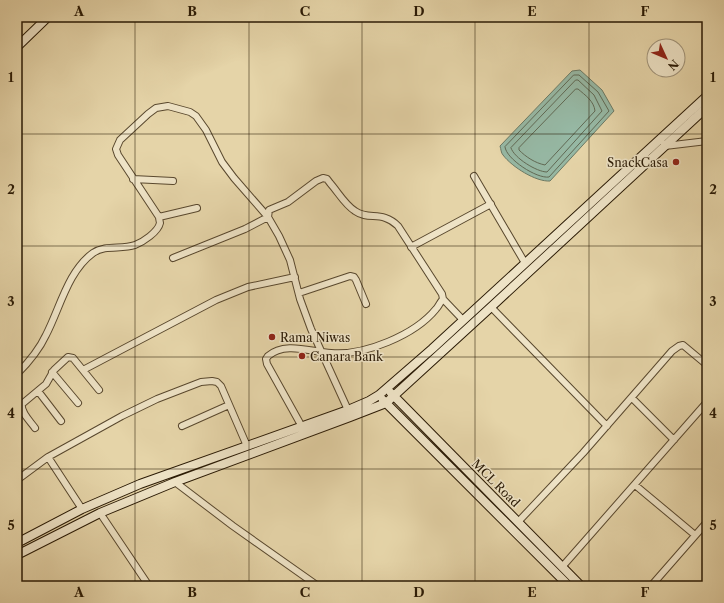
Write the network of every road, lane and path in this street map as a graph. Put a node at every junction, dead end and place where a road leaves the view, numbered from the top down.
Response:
1 (48, 17) edge
2 (17, 47) edge
3 (707, 96) edge
4 (707, 107) edge
5 (707, 141) edge
6 (662, 143) junction
7 (474, 176) dead end
8 (133, 179) junction
9 (173, 181) dead end
10 (491, 204) junction
11 (197, 208) dead end
12 (159, 217) junction
13 (268, 217) junction
14 (411, 247) junction
15 (173, 258) dead end
16 (525, 263) junction
17 (295, 277) junction
18 (299, 294) junction
19 (443, 299) junction
20 (366, 304) dead end
21 (491, 307) junction
22 (463, 320) junction
23 (322, 352) junction
24 (707, 365) edge
25 (83, 370) junction
26 (52, 372) junction
27 (17, 374) edge
28 (387, 389) junction
29 (99, 390) dead end
30 (38, 391) junction
31 (379, 395) junction
32 (394, 396) junction
33 (632, 398) junction
34 (78, 402) dead end
35 (386, 402) junction
36 (707, 402) edge
37 (230, 405) junction
38 (348, 410) junction
39 (61, 421) dead end
40 (301, 425) junction
41 (182, 426) dead end
42 (607, 426) junction
43 (36, 428) dead end
44 (17, 440) edge
45 (674, 440) junction
46 (17, 446) edge
47 (247, 446) junction
48 (48, 457) junction
49 (17, 480) edge
50 (176, 482) junction
51 (142, 483) junction
52 (635, 485) junction
53 (146, 494) junction
54 (82, 509) junction
55 (100, 513) junction
56 (518, 522) junction
57 (707, 522) edge
58 (695, 535) junction
59 (17, 543) edge
60 (17, 555) edge
61 (562, 567) junction
62 (149, 586) edge
63 (318, 586) edge
64 (569, 586) edge
65 (581, 586) edge
66 (651, 586) edge

1 - 2 main road
3 - 6 main road
4 - 6 main road
5 - 6 street
6 - 16 main road
6 - 21 main road
7 - 10 street
8 - 9 street
8 - 12 street
8 - 13 street
10 - 14 street
10 - 16 street
11 - 12 street
12 - 27 street
13 - 14 street
13 - 15 street
13 - 17 street
14 - 19 street
16 - 22 main road
17 - 18 street
17 - 25 street
18 - 20 street
18 - 23 street
19 - 22 street
19 - 23 street
21 - 32 main road
21 - 42 street
22 - 28 main road
23 - 38 street
23 - 40 street
24 - 33 street
25 - 26 street
25 - 29 street
26 - 30 street
26 - 34 street
28 - 31 main road
28 - 32 main road, MCL Road
30 - 39 street
30 - 43 street
31 - 35 main road, MCL Road
31 - 38 main road
32 - 35 main road
32 - 56 main road, MCL Road
33 - 42 street
33 - 45 street
35 - 50 main road
35 - 64 main road, MCL Road
36 - 45 street
37 - 41 street
37 - 47 street
37 - 48 street
38 - 40 main road
40 - 47 main road
42 - 56 street
44 - 46 street
45 - 52 street
47 - 51 main road
48 - 49 street
48 - 54 street
50 - 53 main road
50 - 63 street
51 - 53 main road
51 - 54 main road
52 - 58 street
52 - 61 street
53 - 55 main road
54 - 59 main road
55 - 60 main road
55 - 62 street
56 - 61 main road, MCL Road
57 - 58 street
58 - 66 street
61 - 65 main road, MCL Road

